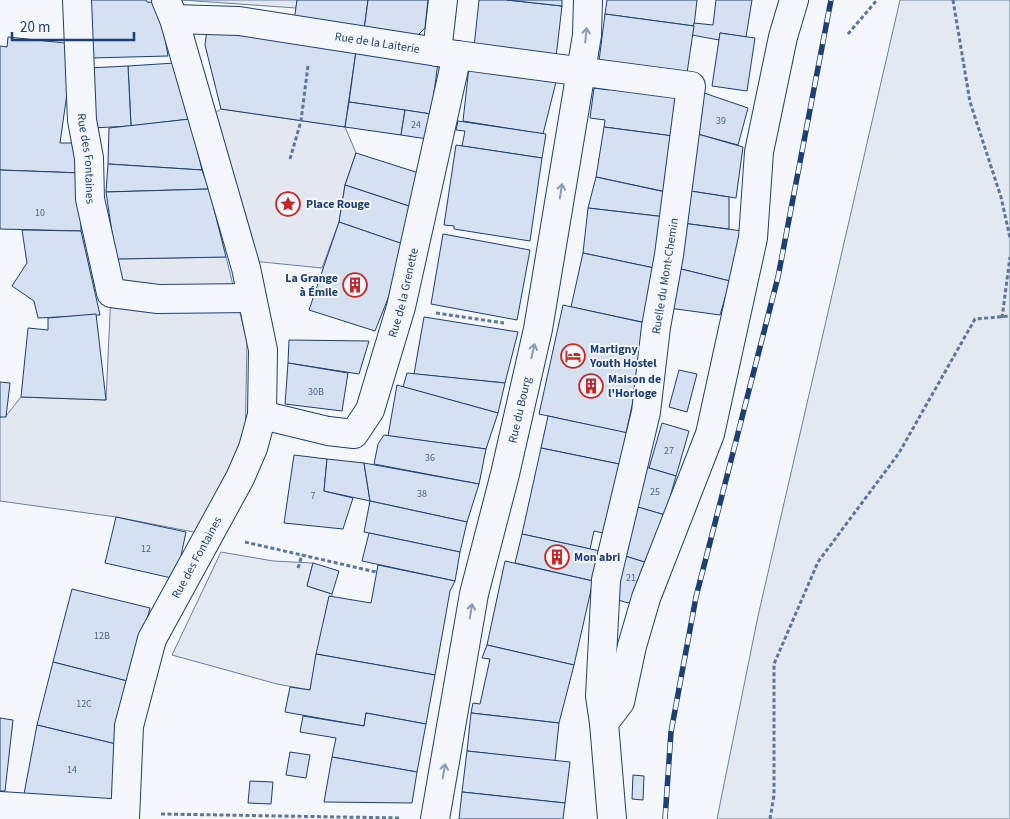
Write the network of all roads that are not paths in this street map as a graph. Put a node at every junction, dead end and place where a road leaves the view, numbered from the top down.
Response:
1 (77, 0) edge
2 (443, 0) edge
3 (588, 0) edge
4 (794, 0) edge
5 (170, 9) edge
6 (240, 10) edge
7 (447, 53) junction
8 (581, 70) junction
9 (252, 298) junction
10 (262, 415) junction
11 (604, 723) junction
12 (0, 806) edge
13 (125, 816) edge
14 (435, 819) edge
15 (612, 819) edge

1 - 9 street, Rue des Fontaines
2 - 7 street, Rue de la Grenette
8 -> 3 street, Rue du Bourg
4 - 11 street
5 - 6 street, Rue de la Laiterie
5 - 9 street, Rue des Fontaines
6 - 7 street, Rue de la Laiterie
7 - 8 street, Rue de la Laiterie
7 - 10 street, Rue de la Grenette
8 - 11 street, Ruelle du Mont-Chemin
14 -> 8 street, Rue du Bourg
9 - 10 street, Rue des Fontaines
10 - 13 street, Rue des Fontaines
11 - 15 street, Ruelle du Mont-Chemin
12 - 13 street

